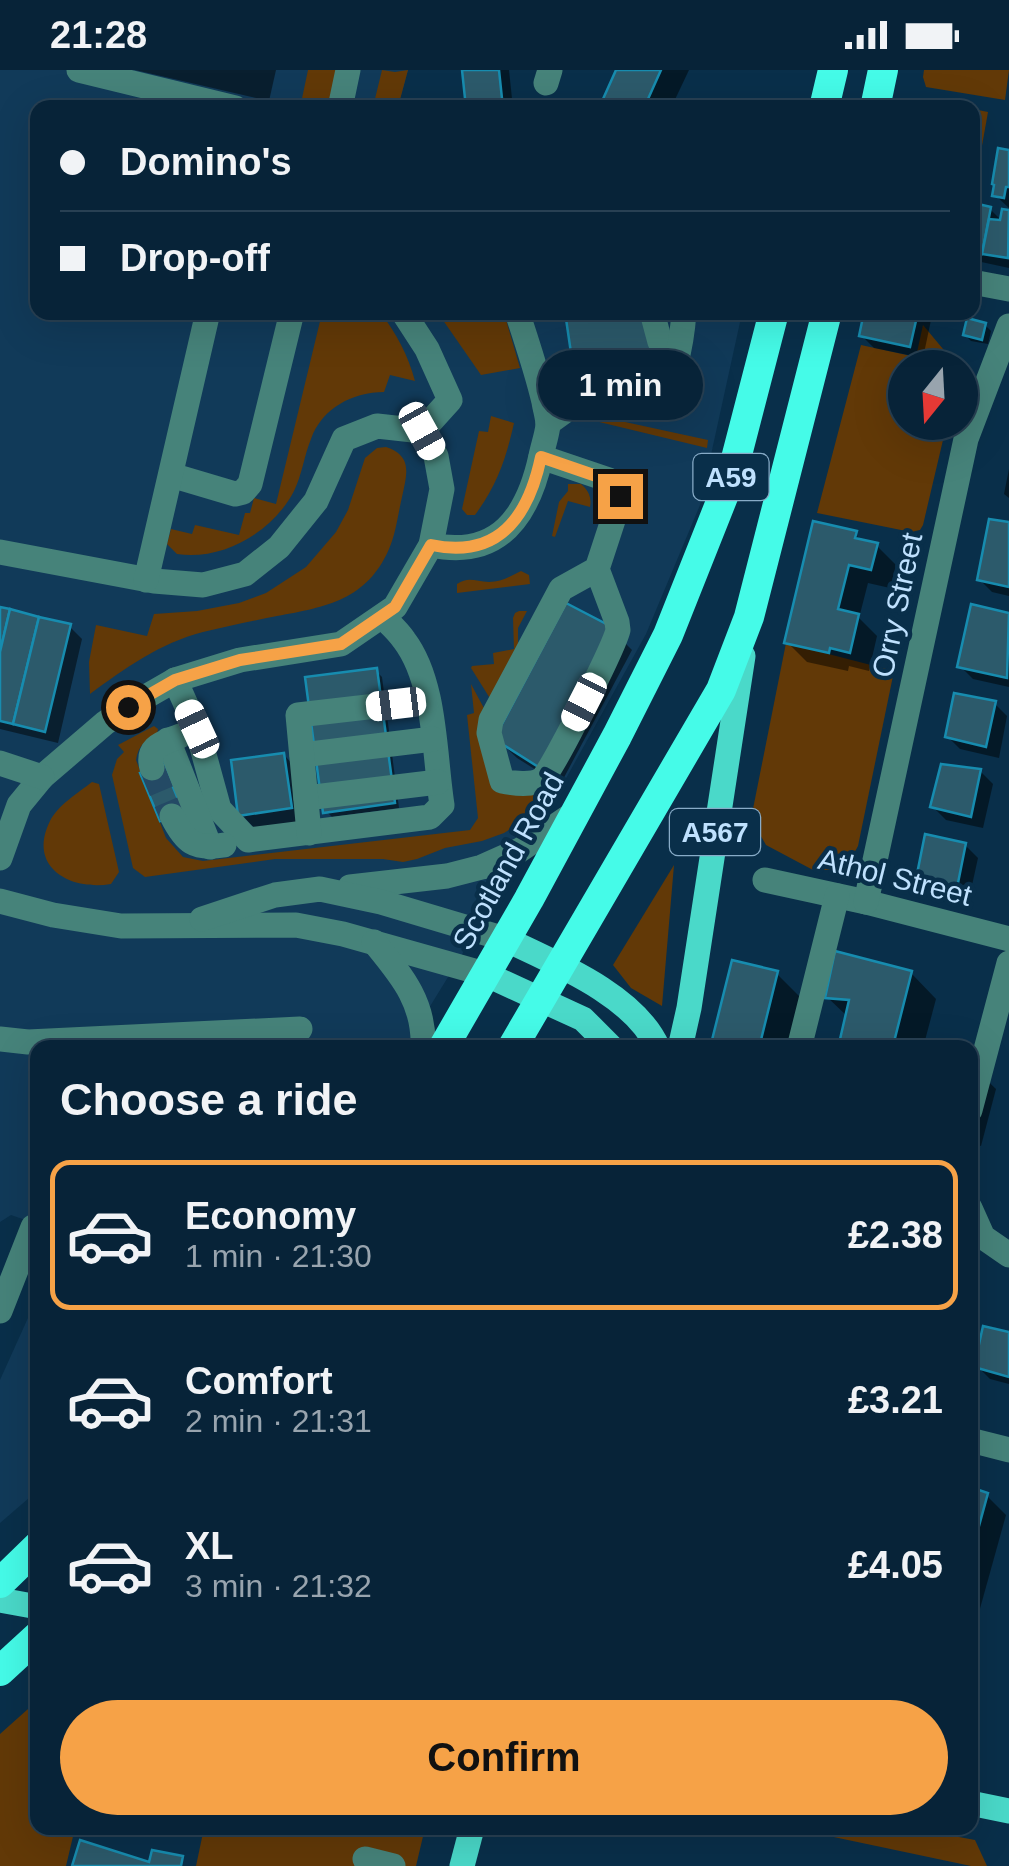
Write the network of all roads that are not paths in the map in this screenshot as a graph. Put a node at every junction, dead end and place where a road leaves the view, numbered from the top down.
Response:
1 (80, 70) edge
2 (348, 70) edge
3 (832, 70) edge
4 (883, 70) edge
5 (202, 100) edge
6 (342, 100) edge
7 (826, 100) edge
8 (876, 100) edge
9 (980, 284) edge
10 (1009, 289) edge
11 (206, 320) edge
12 (290, 320) edge
13 (408, 320) edge
14 (520, 320) edge
15 (537, 320) edge
16 (654, 320) edge
17 (683, 320) edge
18 (772, 320) edge
19 (825, 320) edge
20 (1009, 326) edge
21 (677, 355) junction
22 (537, 373) junction
23 (548, 424) junction
24 (422, 431) junction
25 (541, 457) junction
26 (172, 475) junction
27 (431, 545) junction
28 (0, 552) edge
29 (597, 569) junction
30 (146, 580) junction
31 (383, 617) junction
32 (749, 617) junction
33 (175, 680) junction
34 (428, 700) junction
35 (197, 729) junction
36 (433, 739) junction
37 (168, 740) junction
38 (302, 755) junction
39 (0, 763) edge
40 (152, 768) dead end
41 (42, 778) junction
42 (438, 782) junction
43 (306, 798) junction
44 (575, 812) junction
45 (172, 816) tunnel mouth
46 (309, 832) junction
47 (248, 840) junction
48 (210, 847) junction
49 (0, 858) edge
50 (765, 880) dead end
51 (320, 889) junction
52 (837, 896) junction
53 (0, 901) edge
54 (866, 902) junction
55 (178, 926) junction
56 (1009, 939) edge
57 (505, 940) junction
58 (374, 942) junction
59 (1009, 962) edge
60 (561, 966) junction
61 (485, 974) junction
62 (542, 999) junction
63 (300, 1029) dead end
64 (0, 1039) edge
65 (70, 1040) edge
66 (422, 1040) edge
67 (448, 1040) edge
68 (517, 1040) edge
69 (604, 1040) edge
70 (655, 1040) edge
71 (682, 1040) edge
72 (801, 1040) edge
73 (30, 1042) edge
74 (978, 1080) edge
75 (978, 1226) edge
76 (18, 1242) edge
77 (1009, 1255) edge
78 (0, 1311) edge
79 (978, 1442) edge
80 (1009, 1450) edge
81 (30, 1554) edge
82 (0, 1584) edge
83 (0, 1600) edge
84 (30, 1606) edge
85 (30, 1643) edge
86 (0, 1671) edge
87 (978, 1805) edge
88 (1009, 1811) edge
89 (470, 1835) edge
90 (365, 1859) dead end
91 (393, 1866) edge
92 (462, 1866) edge

1 - 5 street
2 - 6 street
3 - 7 highway
4 - 8 highway
9 - 10 street
11 - 26 street
12 - 26 street
13 - 24 street
14 - 22 street
15 - 22 street
16 - 21 street
17 - 21 street
18 - 44 highway, Scotland Road / A59
19 - 32 highway, A59
20 - 54 street, Orry Street
21 - 23 street
22 - 23 street
23 - 25 street
24 - 27 street
24 - 30 street
25 - 27 street
25 - 29 street
26 - 30 street
27 - 31 street
28 - 30 street
29 - 29 street
31 - 33 street
31 - 34 street
32 - 60 highway, A59
32 - 71 main road, A567
33 - 35 street
33 - 41 street
34 - 36 street
34 - 38 street
35 - 37 street
35 - 47 street
36 - 38 street
36 - 42 street
37 - 40 street
37 - 48 street
38 - 43 street
39 - 41 street
41 - 49 street
42 - 43 street
42 - 46 street
43 - 46 street
44 - 51 street
44 - 57 highway, Scotland Road / A59
45 - 48 street
46 - 47 street
47 - 48 street
50 - 52 street, Athol Street
51 - 55 street
51 - 57 street
52 - 54 street, Athol Street
52 - 72 street
53 - 55 street
54 - 56 street, Athol Street
55 - 58 street
57 - 60 main road
57 - 61 highway, Scotland Road / A59
58 - 61 street
58 - 66 street
59 - 74 street
60 - 62 highway, A59
60 - 70 main road
61 - 62 main road
61 - 67 highway, Scotland Road / A59
62 - 68 highway, A59
62 - 69 main road
63 - 65 street
64 - 73 street
75 - 77 street
76 - 78 street
79 - 80 street
81 - 82 highway
83 - 84 main road
85 - 86 highway
87 - 88 main road
89 - 92 main road
90 - 91 street

